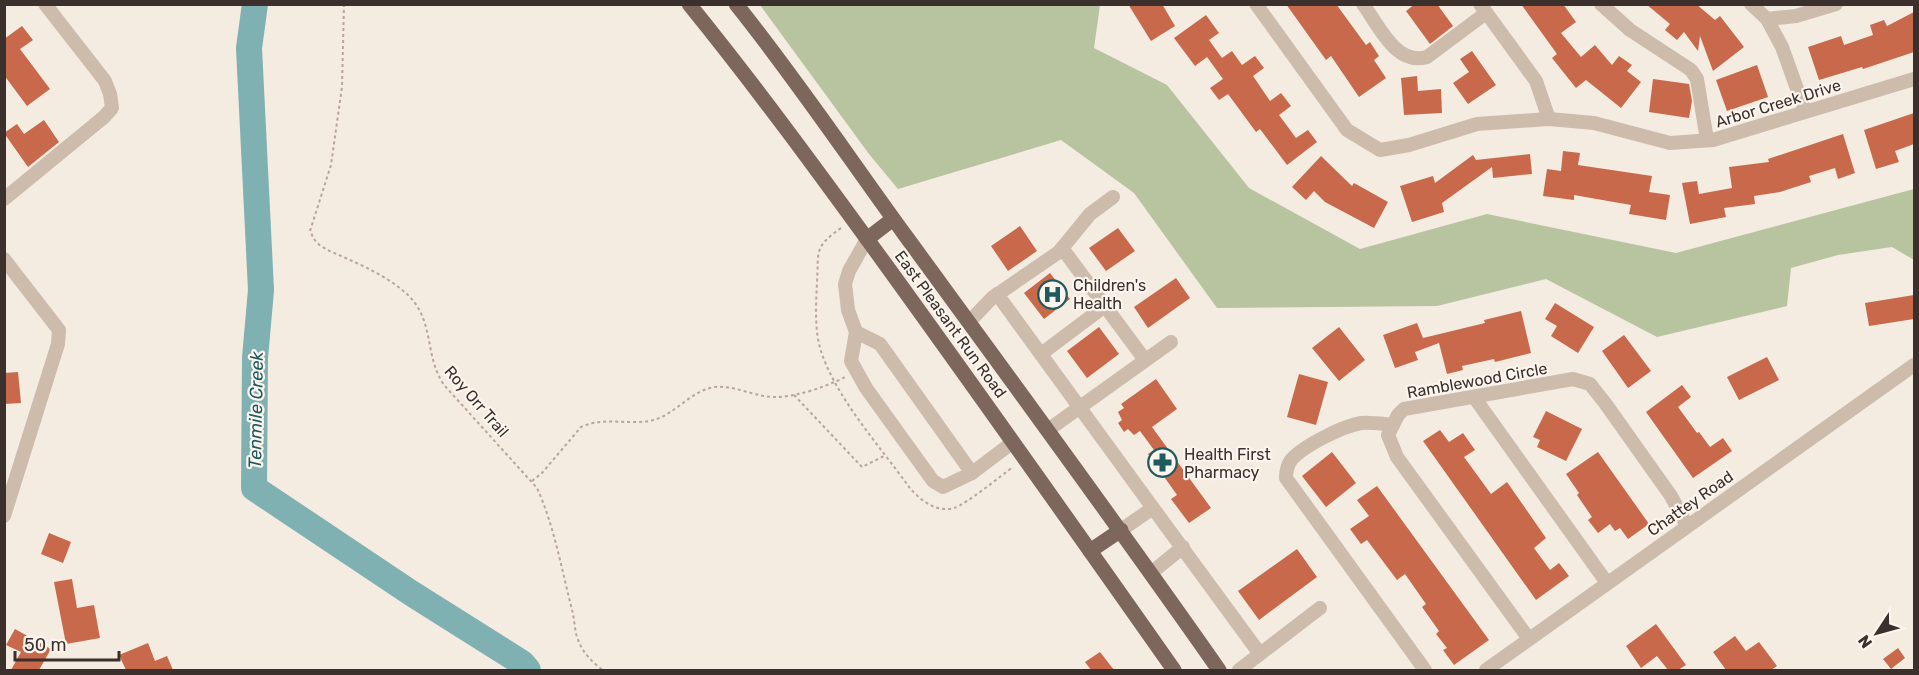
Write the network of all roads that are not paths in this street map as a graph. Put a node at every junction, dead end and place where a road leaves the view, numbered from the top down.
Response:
1 (45, 4) edge
2 (689, 4) edge
3 (736, 4) edge
4 (1257, 4) edge
5 (1363, 4) edge
6 (1601, 4) edge
7 (1751, 4) edge
8 (1836, 4) edge
9 (1483, 9) edge
10 (1767, 19) junction
11 (1914, 79) edge
12 (1805, 111) junction
13 (1549, 119) junction
14 (1707, 140) junction
15 (1113, 197) dead end
16 (4, 199) edge
17 (894, 219) junction
18 (867, 239) junction
19 (1062, 248) junction
20 (4, 259) edge
21 (998, 294) junction
22 (1105, 306) junction
23 (969, 322) junction
24 (856, 332) junction
25 (1171, 342) dead end
26 (1041, 354) junction
27 (1145, 360) junction
28 (1914, 365) edge
29 (1474, 397) junction
30 (1079, 407) junction
31 (1393, 424) junction
32 (1048, 430) junction
33 (1013, 442) junction
34 (972, 473) junction
35 (1153, 508) junction
36 (4, 516) edge
37 (1687, 526) junction
38 (1121, 530) junction
39 (1183, 548) junction
40 (1090, 551) junction
41 (1151, 573) junction
42 (1607, 583) junction
43 (1320, 608) dead end
44 (1529, 639) junction
45 (1260, 654) junction
46 (1170, 669) edge
47 (1219, 670) edge
48 (1239, 670) edge
49 (1425, 670) edge
50 (1486, 670) edge

1 - 16 street
2 - 18 main road, East Pleasant Run Road
3 - 17 main road, East Pleasant Run Road
4 - 13 street, Arbor Creek Drive
5 - 9 street
6 - 14 street
7 - 10 street
8 - 10 street
9 - 13 street
10 - 12 street
11 - 12 street, Arbor Creek Drive
12 - 14 street, Arbor Creek Drive
13 - 14 street, Arbor Creek Drive
15 - 19 street
17 - 18 main road
17 - 23 main road, East Pleasant Run Road
18 - 24 street
18 - 33 main road, East Pleasant Run Road
19 - 21 street
19 - 22 street
20 - 36 street
21 - 23 street
21 - 26 street
22 - 26 street
22 - 27 street
23 - 32 main road, East Pleasant Run Road
24 - 34 street
24 - 34 street
25 - 27 street
26 - 30 street
27 - 30 street
28 - 37 street, Chattey Road
29 - 31 street, Ramblewood Circle
29 - 37 street, Ramblewood Circle
29 - 42 street
30 - 32 street
30 - 35 street
31 - 44 street
31 - 49 street
32 - 38 main road, East Pleasant Run Road
33 - 34 street
33 - 40 main road, East Pleasant Run Road
35 - 38 street
35 - 39 street
37 - 42 street, Chattey Road
38 - 40 main road
38 - 41 main road, East Pleasant Run Road
39 - 41 street
39 - 45 street
40 - 46 main road, East Pleasant Run Road
41 - 47 main road, East Pleasant Run Road
42 - 44 street, Chattey Road
43 - 45 street
44 - 50 street, Chattey Road
45 - 48 street

